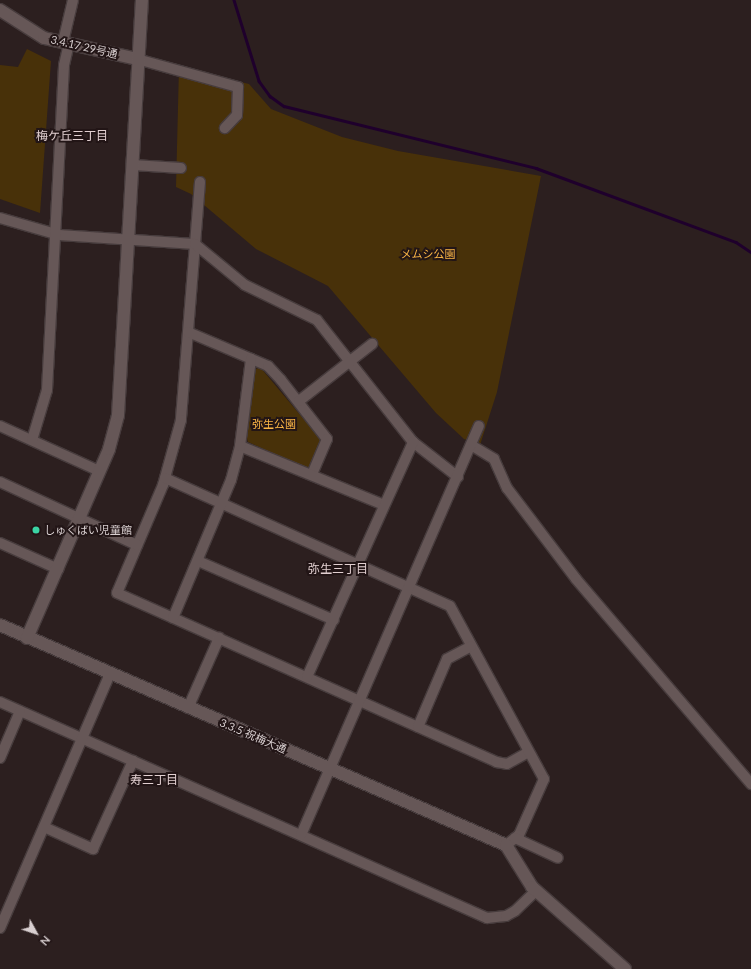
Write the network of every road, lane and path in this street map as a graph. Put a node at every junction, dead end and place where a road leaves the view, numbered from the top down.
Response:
1 (73, 0) edge
2 (142, 0) edge
3 (0, 10) edge
4 (66, 43) junction
5 (137, 59) junction
6 (225, 128) dead end
7 (133, 165) junction
8 (181, 168) dead end
9 (200, 182) dead end
10 (0, 218) edge
11 (56, 234) junction
12 (128, 239) junction
13 (195, 244) junction
14 (188, 332) junction
15 (372, 344) dead end
16 (251, 359) junction
17 (350, 363) junction
18 (299, 401) junction
19 (0, 426) edge
20 (479, 426) dead end
21 (32, 440) junction
22 (413, 442) junction
23 (471, 445) junction
24 (240, 446) junction
25 (99, 471) junction
26 (312, 475) junction
27 (458, 477) junction
28 (165, 478) junction
29 (0, 482) edge
30 (223, 503) junction
31 (384, 505) junction
32 (79, 518) junction
33 (0, 543) edge
34 (137, 545) junction
35 (198, 561) junction
36 (358, 562) junction
37 (58, 569) junction
38 (410, 586) junction
39 (173, 618) junction
40 (334, 620) junction
41 (0, 625) edge
42 (27, 638) junction
43 (219, 638) junction
44 (471, 646) junction
45 (110, 674) junction
46 (307, 677) junction
47 (360, 701) junction
48 (0, 702) edge
49 (188, 708) junction
50 (20, 711) junction
51 (418, 727) junction
52 (82, 737) junction
53 (527, 753) junction
54 (0, 758) edge
55 (133, 761) junction
56 (330, 769) junction
57 (751, 784) edge
58 (44, 827) junction
59 (301, 835) junction
60 (510, 842) junction
61 (558, 858) dead end
62 (536, 891) junction
63 (0, 928) edge
64 (624, 969) edge

1 - 4 street
2 - 5 street
3 - 4 street, 3.4.17 29号通
4 - 5 street, 3.4.17 29号通
4 - 11 street
5 - 6 street, 3.4.17 29号通
5 - 7 street
7 - 8 street
7 - 12 street
9 - 13 street
10 - 11 street
11 - 12 street
11 - 21 street
12 - 13 street
12 - 25 street
13 - 14 street
13 - 17 street
14 - 16 street
14 - 28 street
15 - 17 street
16 - 18 street
16 - 24 street
17 - 18 street
17 - 22 street
18 - 26 street
19 - 21 street
20 - 23 street
21 - 25 street
22 - 27 street
22 - 31 street
23 - 27 street
23 - 57 street
24 - 26 street
24 - 30 street
25 - 32 street
26 - 31 street
27 - 38 street
28 - 30 street
28 - 34 street
29 - 32 street
30 - 35 street
30 - 36 street
31 - 36 street
32 - 34 street
32 - 37 street
33 - 37 street
34 - 39 street
35 - 39 street
35 - 40 street
36 - 38 street
36 - 40 street
37 - 42 street
38 - 44 street
38 - 47 street
39 - 43 street
40 - 46 street
41 - 42 street, 3.3.5 祝梅大通
42 - 45 street, 3.3.5 祝梅大通
43 - 46 street
43 - 49 street
44 - 51 street
44 - 53 street
45 - 49 street, 3.3.5 祝梅大通
45 - 52 street
46 - 47 street
47 - 51 street
47 - 56 street
48 - 50 street
49 - 56 street, 3.3.5 祝梅大通
50 - 52 street
50 - 54 street
51 - 53 street
52 - 55 street
52 - 58 street
53 - 60 street
55 - 58 street
55 - 59 street
56 - 59 street
56 - 60 street, 3.3.5 祝梅大通
58 - 63 street
59 - 62 street
60 - 61 street
60 - 62 street
62 - 64 street

